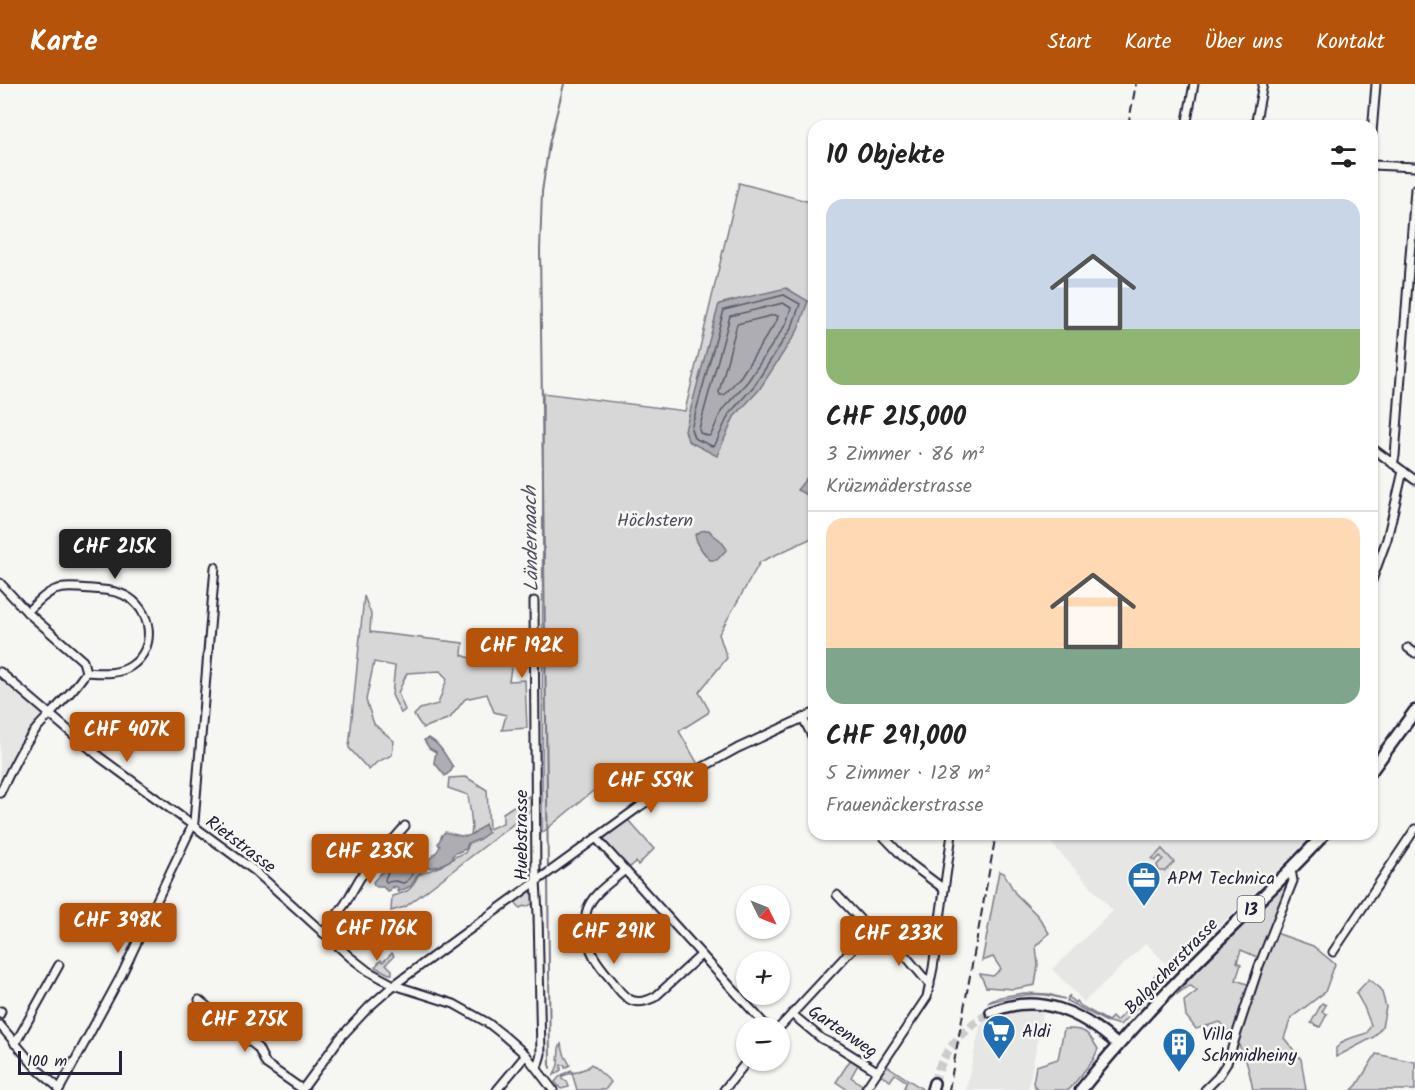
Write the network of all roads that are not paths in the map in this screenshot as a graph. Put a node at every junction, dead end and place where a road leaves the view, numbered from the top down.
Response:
1 (1194, 84) edge
2 (1263, 84) edge
3 (1376, 84) edge
4 (1187, 120) edge
5 (1255, 120) edge
6 (1373, 120) edge
7 (1378, 165) edge
8 (1415, 167) edge
9 (1415, 189) edge
10 (1378, 452) edge
11 (1393, 464) junction
12 (1403, 471) junction
13 (1415, 480) edge
14 (1378, 565) edge
15 (215, 567) dead end
16 (0, 583) edge
17 (534, 601) dead end
18 (27, 612) junction
19 (1408, 648) dead end
20 (1415, 653) edge
21 (0, 672) edge
22 (86, 672) junction
23 (1415, 711) edge
24 (50, 715) junction
25 (808, 715) edge
26 (803, 718) junction
27 (808, 728) edge
28 (1378, 762) edge
29 (0, 793) edge
30 (405, 826) dead end
31 (192, 827) junction
32 (1415, 829) edge
33 (596, 838) junction
34 (886, 840) edge
35 (951, 840) edge
36 (1318, 840) edge
37 (625, 870) junction
38 (1291, 870) junction
39 (538, 879) junction
40 (944, 889) junction
41 (837, 895) dead end
42 (870, 930) junction
43 (323, 933) junction
44 (1333, 952) dead end
45 (701, 956) junction
46 (59, 965) dead end
47 (930, 984) junction
48 (394, 985) junction
49 (199, 1000) dead end
50 (991, 1012) tunnel mouth
51 (792, 1014) junction
52 (758, 1017) edge
53 (789, 1017) edge
54 (0, 1025) edge
55 (15, 1044) junction
56 (1118, 1045) junction
57 (526, 1055) junction
58 (537, 1068) junction
59 (739, 1071) edge
60 (877, 1071) junction
61 (60, 1089) edge
62 (302, 1090) edge
63 (497, 1090) edge
64 (554, 1090) edge
65 (724, 1090) edge
66 (865, 1090) edge
67 (1081, 1090) edge
68 (1205, 1090) edge

1 - 4 street
2 - 5 street
3 - 6 street
7 - 8 street
9 - 11 street
10 - 11 street
11 - 12 street
12 - 13 street
12 - 14 street
15 - 31 street
16 - 18 street
17 - 39 street, Huebstrasse
18 - 22 street
18 - 22 street
19 - 20 street
21 - 24 street, Rietstrasse
22 - 24 street
23 - 28 main road
24 - 29 street
24 - 31 street, Rietstrasse
25 - 26 street
26 - 27 street
26 - 33 street
30 - 43 street
31 - 43 street, Rietstrasse
31 - 61 street
32 - 44 street
33 - 37 street
33 - 39 street
34 - 40 street
35 - 40 street
36 - 38 main road, Balgacherstrasse / 13
37 - 45 street
37 - 45 street
38 - 56 main road, Balgacherstrasse / 13
38 - 68 street
39 - 48 street
39 - 58 street, Huebstrasse
40 - 47 street
41 - 42 street
42 - 47 street
42 - 51 street
43 - 48 street, Rietstrasse
45 - 52 street
46 - 55 street
47 - 60 street
48 - 57 street, Rietstrasse
48 - 62 street
49 - 62 street
50 - 56 main road
51 - 53 street
51 - 60 street, Gartenweg
54 - 55 street
55 - 61 street
56 - 67 main road, Balgacherstrasse / 13
57 - 58 street, Rietstrasse
57 - 63 street
58 - 64 street, Rietstrasse
59 - 65 street
60 - 66 street

